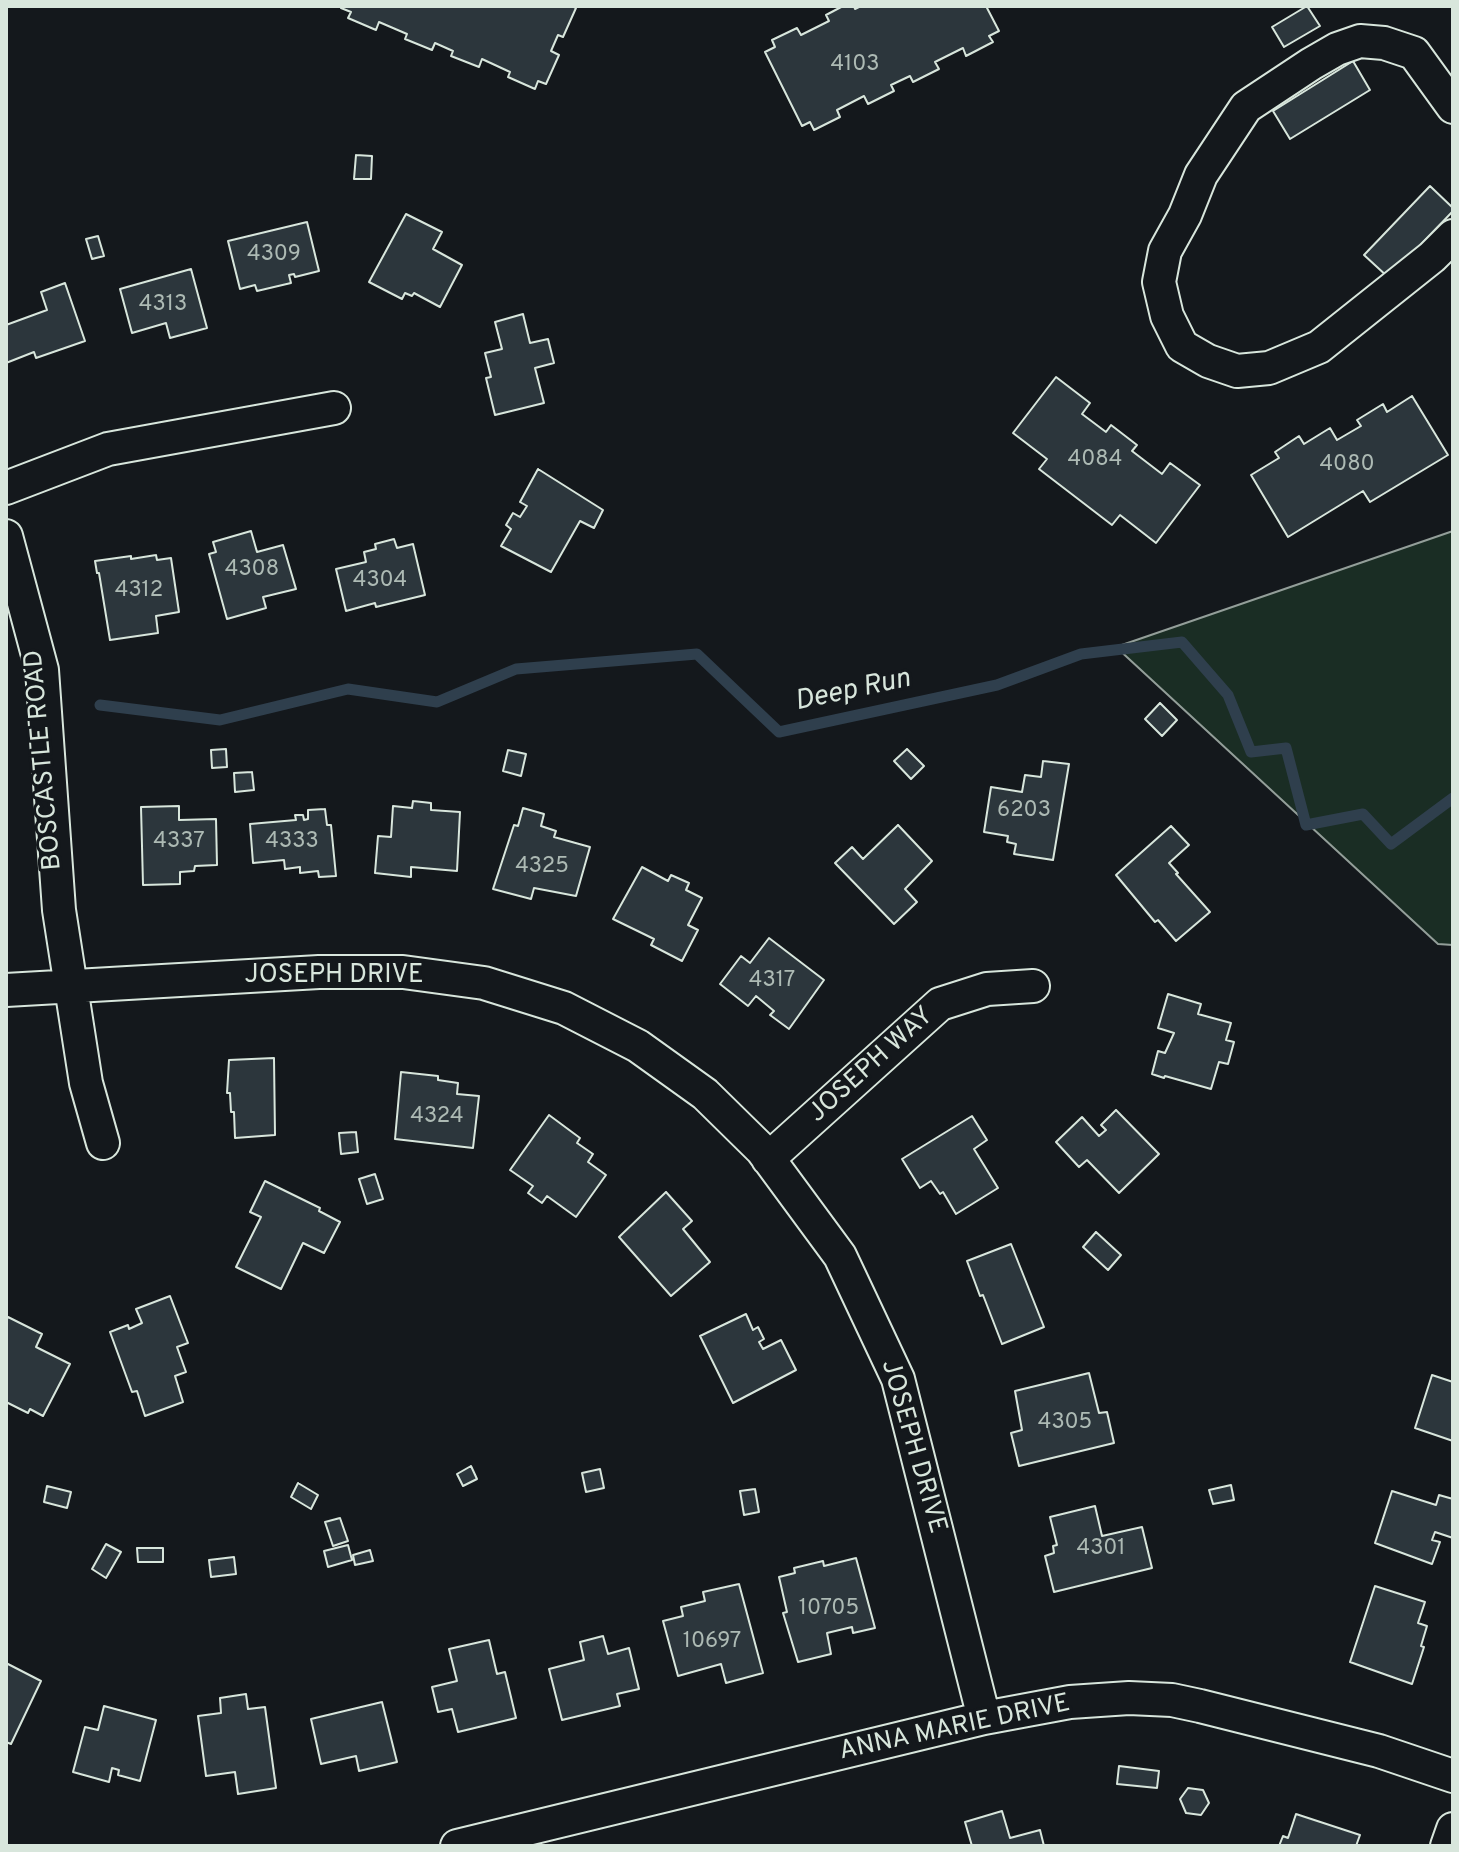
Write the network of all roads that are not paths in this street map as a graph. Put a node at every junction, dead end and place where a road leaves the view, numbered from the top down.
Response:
1 (1453, 107) edge
2 (1453, 236) edge
3 (334, 408) dead end
4 (6, 488) edge
5 (6, 536) edge
6 (70, 986) junction
7 (1033, 986) dead end
8 (6, 990) edge
9 (103, 1143) dead end
10 (768, 1159) junction
11 (984, 1718) junction
12 (1453, 1776) edge
13 (1453, 1829) edge
14 (457, 1846) edge
15 (1447, 1846) edge

1 - 2 street
3 - 4 street
5 - 6 street, BOSCASTLE ROAD
6 - 8 street, JOSEPH DRIVE
6 - 9 street, BOSCASTLE ROAD
6 - 10 street, JOSEPH DRIVE
7 - 10 street, JOSEPH WAY
10 - 11 street, JOSEPH DRIVE
11 - 12 street, ANNA MARIE DRIVE
11 - 14 street, ANNA MARIE DRIVE
13 - 15 street

